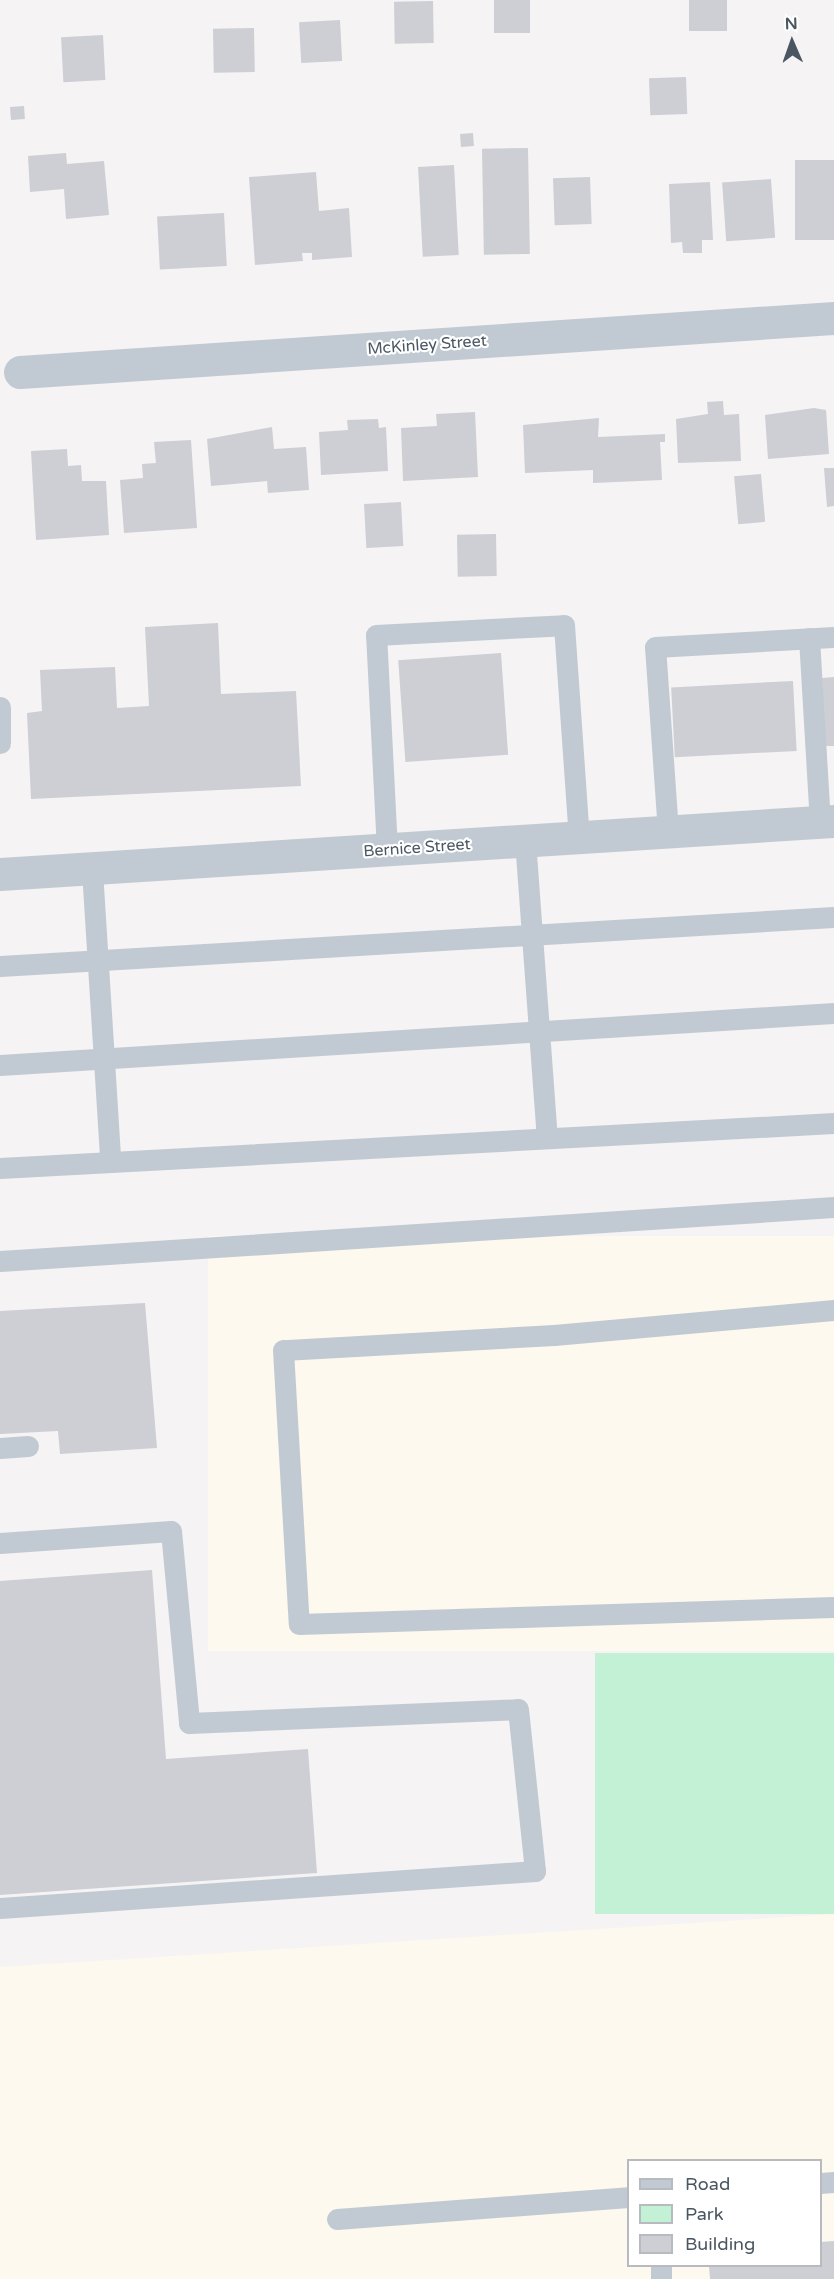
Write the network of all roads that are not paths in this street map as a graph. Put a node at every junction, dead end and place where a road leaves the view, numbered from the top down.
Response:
1 (834, 318) edge
2 (20, 372) dead end
3 (834, 636) edge
4 (809, 638) junction
5 (0, 707) edge
6 (0, 743) edge
7 (827, 822) edge
8 (668, 832) junction
9 (579, 837) junction
10 (525, 840) junction
11 (387, 850) junction
12 (92, 870) junction
13 (0, 874) edge
14 (834, 917) edge
15 (532, 937) junction
16 (97, 961) junction
17 (0, 966) edge
18 (834, 1012) edge
19 (539, 1031) junction
20 (104, 1059) junction
21 (0, 1065) edge
22 (834, 1123) edge
23 (548, 1137) junction
24 (110, 1160) junction
25 (0, 1168) edge
26 (834, 1207) edge
27 (0, 1261) edge
28 (834, 1310) edge
29 (28, 1446) dead end
30 (0, 1448) edge
31 (0, 1543) edge
32 (834, 1607) edge
33 (0, 1908) edge
34 (627, 2197) edge
35 (337, 2218) dead end

1 - 2 street, McKinley Street
3 - 4 lane
4 - 7 lane
4 - 8 lane
5 - 6 lane
7 - 8 street, Bernice Street
8 - 9 street, Bernice Street
9 - 10 street, Bernice Street
9 - 11 lane
10 - 11 street, Bernice Street
10 - 15 lane
11 - 12 street, Bernice Street
12 - 13 street, Bernice Street
12 - 16 lane
14 - 15 lane
15 - 16 lane
15 - 19 lane
16 - 17 lane
16 - 20 lane
18 - 19 lane
19 - 20 lane
19 - 23 lane
20 - 21 lane
20 - 24 lane
22 - 23 lane
23 - 24 lane
24 - 25 lane
26 - 27 lane
28 - 32 lane
29 - 30 lane
31 - 33 lane
34 - 35 lane

